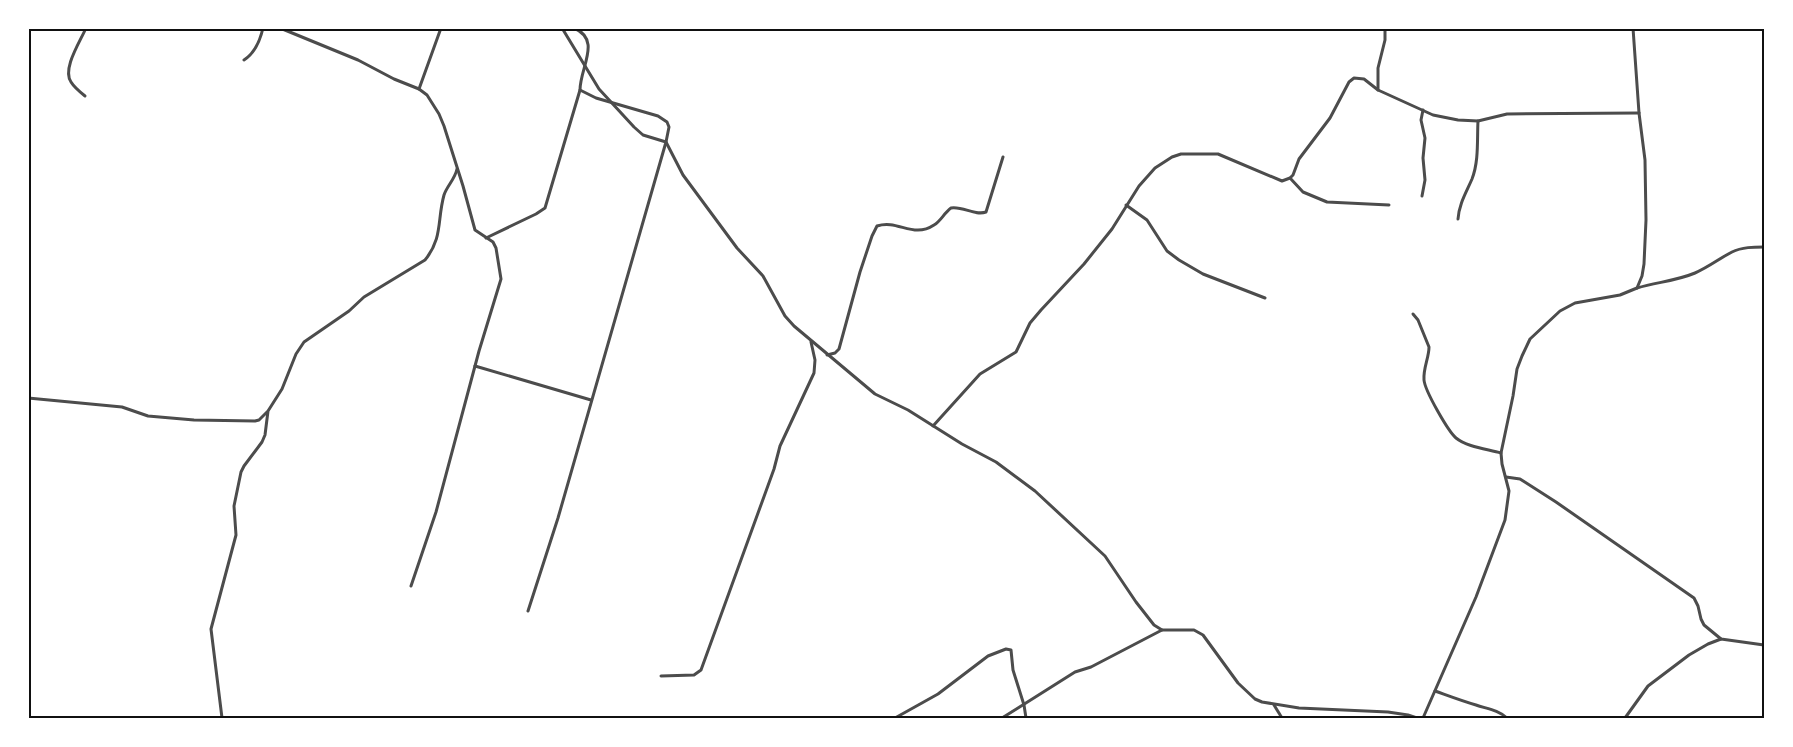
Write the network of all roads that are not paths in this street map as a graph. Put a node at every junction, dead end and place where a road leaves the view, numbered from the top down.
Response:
1 (86, 28) edge
2 (263, 28) edge
3 (280, 28) edge
4 (441, 28) edge
5 (562, 28) edge
6 (574, 28) edge
7 (1385, 28) edge
8 (1633, 28) edge
9 (244, 60) dead end
10 (584, 65) junction
11 (419, 89) junction
12 (580, 90) junction
13 (1378, 90) junction
14 (85, 96) dead end
15 (612, 103) junction
16 (1423, 110) junction
17 (1639, 113) junction
18 (1478, 121) junction
19 (666, 142) junction
20 (1003, 157) dead end
21 (457, 166) junction
22 (1290, 178) junction
23 (1422, 196) dead end
24 (1126, 205) junction
25 (1389, 205) dead end
26 (1458, 219) dead end
27 (486, 237) junction
28 (1764, 246) edge
29 (1637, 288) junction
30 (1265, 298) dead end
31 (1413, 314) dead end
32 (811, 340) junction
33 (827, 355) junction
34 (475, 366) junction
35 (28, 398) edge
36 (592, 400) junction
37 (268, 411) junction
38 (933, 426) junction
39 (1501, 453) junction
40 (1506, 477) junction
41 (411, 586) dead end
42 (528, 611) dead end
43 (1162, 630) junction
44 (1721, 639) junction
45 (1764, 645) edge
46 (661, 676) dead end
47 (1435, 691) junction
48 (1024, 705) junction
49 (1274, 705) junction
50 (222, 718) edge
51 (894, 718) edge
52 (1002, 718) edge
53 (1026, 718) edge
54 (1282, 718) edge
55 (1417, 718) edge
56 (1423, 718) edge
57 (1507, 718) edge
58 (1625, 718) edge

1 - 14 street
2 - 9 street
3 - 11 street
4 - 11 street
5 - 10 street
6 - 10 street
7 - 13 street
8 - 17 street
10 - 12 street
10 - 15 street
11 - 21 street
12 - 15 street
12 - 27 street
13 - 16 street
13 - 22 street
15 - 19 street
15 - 19 street
16 - 18 street
16 - 23 street
17 - 18 street
17 - 29 street
18 - 26 street
19 - 32 street
19 - 36 street
20 - 33 street
21 - 27 street
21 - 37 street
22 - 24 street
22 - 25 street
24 - 30 street
24 - 38 street
27 - 34 street
28 - 29 street
29 - 39 street
31 - 39 street
32 - 33 street
32 - 46 street
33 - 38 street
34 - 36 street
34 - 41 street
35 - 37 street
36 - 42 street
37 - 50 street
38 - 43 street
39 - 40 street
40 - 44 street
40 - 47 street
43 - 48 street
43 - 49 street
44 - 45 street
44 - 58 street
47 - 56 street
47 - 57 street
48 - 51 street
48 - 52 street
48 - 53 street
49 - 54 street
49 - 55 street

